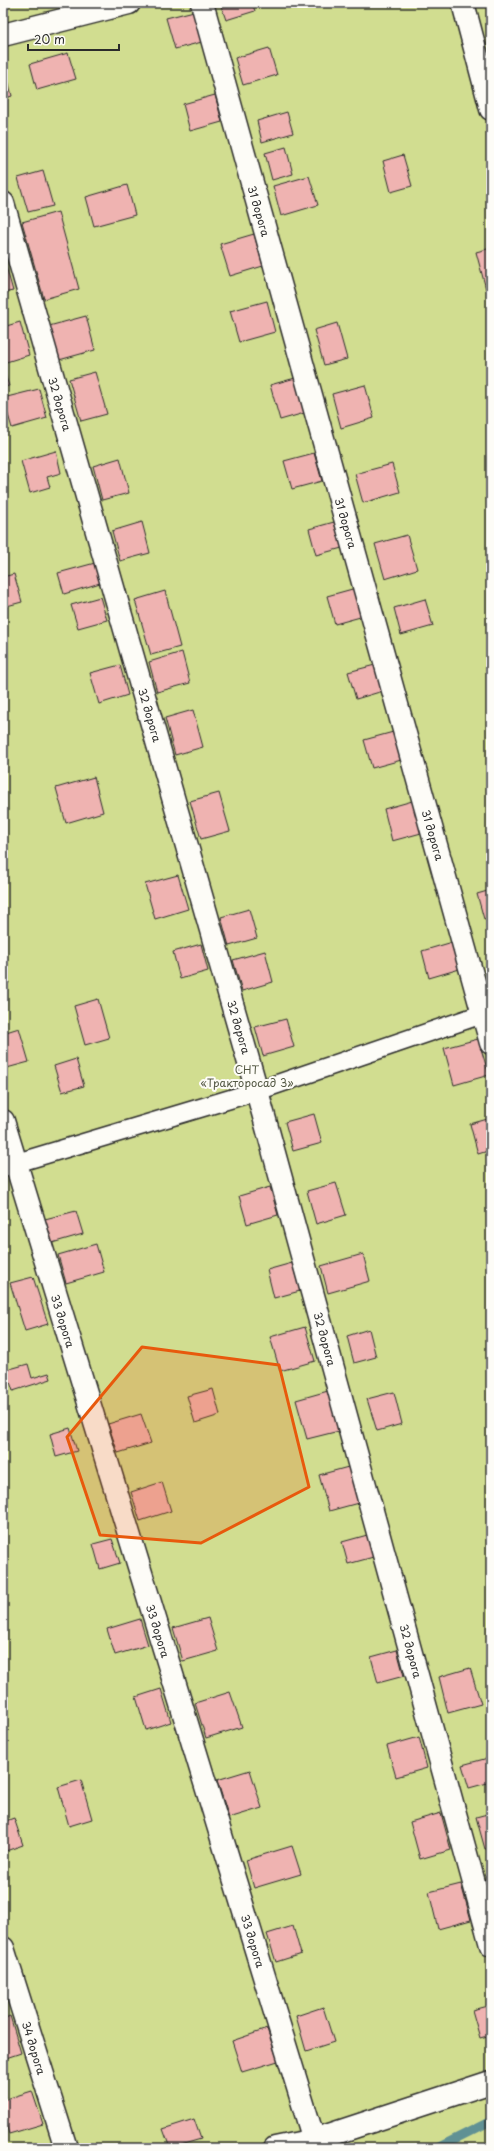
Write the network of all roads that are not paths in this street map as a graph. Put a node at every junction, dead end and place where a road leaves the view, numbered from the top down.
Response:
1 (129, 3) edge
2 (202, 3) edge
3 (463, 3) edge
4 (3, 35) edge
5 (491, 109) edge
6 (3, 203) edge
7 (487, 1013) edge
8 (491, 1043) edge
9 (257, 1090) junction
10 (3, 1121) edge
11 (9, 1165) edge
12 (491, 1945) edge
13 (3, 1948) edge
14 (491, 2082) edge
15 (314, 2140) junction
16 (66, 2148) edge
17 (275, 2148) edge

1 - 4 street
2 - 7 street, 31 дорога
3 - 5 street
6 - 9 street, 32 дорога
7 - 8 street, 31 дорога
7 - 9 lane
9 - 11 lane
9 - 12 street, 32 дорога
10 - 11 street, 33 дорога
11 - 15 street, 33 дорога
13 - 16 street, 34 дорога
14 - 15 street
15 - 17 street

